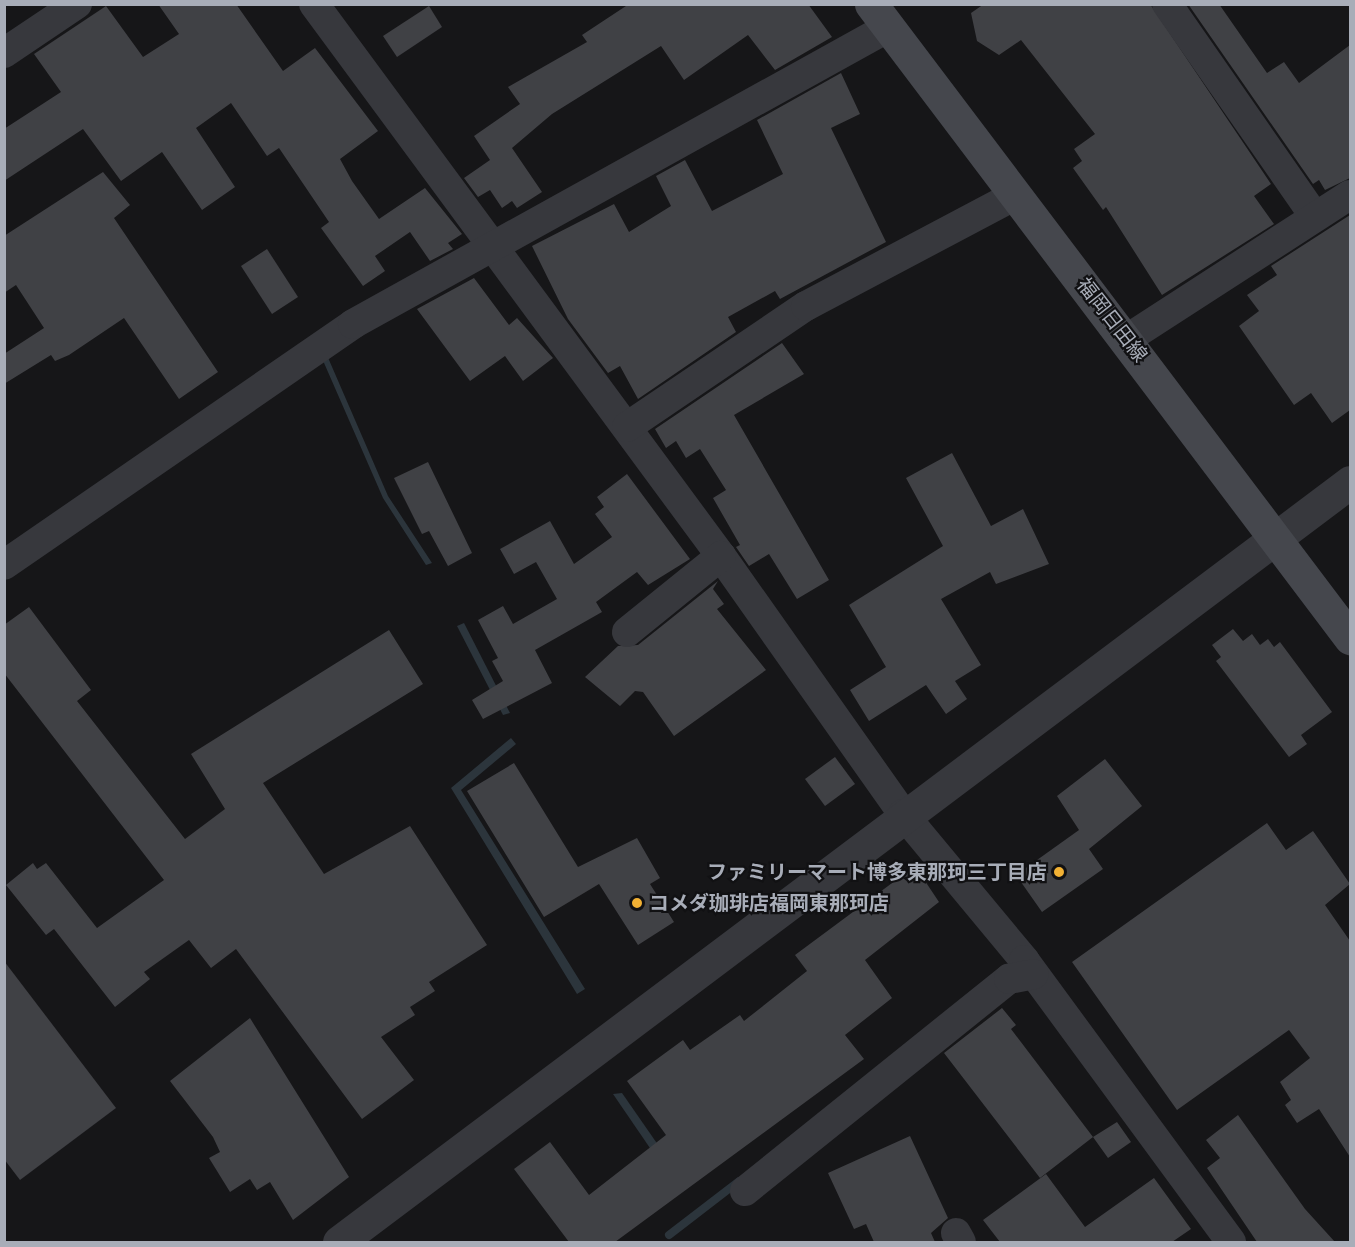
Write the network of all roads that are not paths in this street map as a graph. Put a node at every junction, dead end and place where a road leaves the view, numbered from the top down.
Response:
1 (77, 4) edge
2 (314, 4) edge
3 (1167, 4) edge
4 (879, 16) edge
5 (9, 39) edge
6 (1350, 195) edge
7 (1014, 196) junction
8 (1315, 217) junction
9 (490, 246) junction
10 (1127, 339) junction
11 (627, 427) junction
12 (1350, 482) edge
13 (1276, 537) junction
14 (721, 556) junction
15 (4, 565) edge
16 (627, 632) dead end
17 (1350, 638) edge
18 (903, 814) junction
19 (1034, 974) junction
20 (745, 1191) dead end
21 (339, 1242) edge
22 (1231, 1242) edge

1 - 5 street
2 - 9 street
3 - 8 street
4 - 7 main road, 福岡日田線
4 - 9 street
6 - 8 street
7 - 10 main road, 福岡日田線
7 - 11 street
8 - 10 street
9 - 11 street
9 - 15 street
10 - 13 main road, 福岡日田線
11 - 14 street
12 - 13 street
13 - 17 main road, 福岡日田線
13 - 18 street
14 - 16 street
14 - 18 street
18 - 19 street
18 - 21 street
19 - 20 street
19 - 22 street

